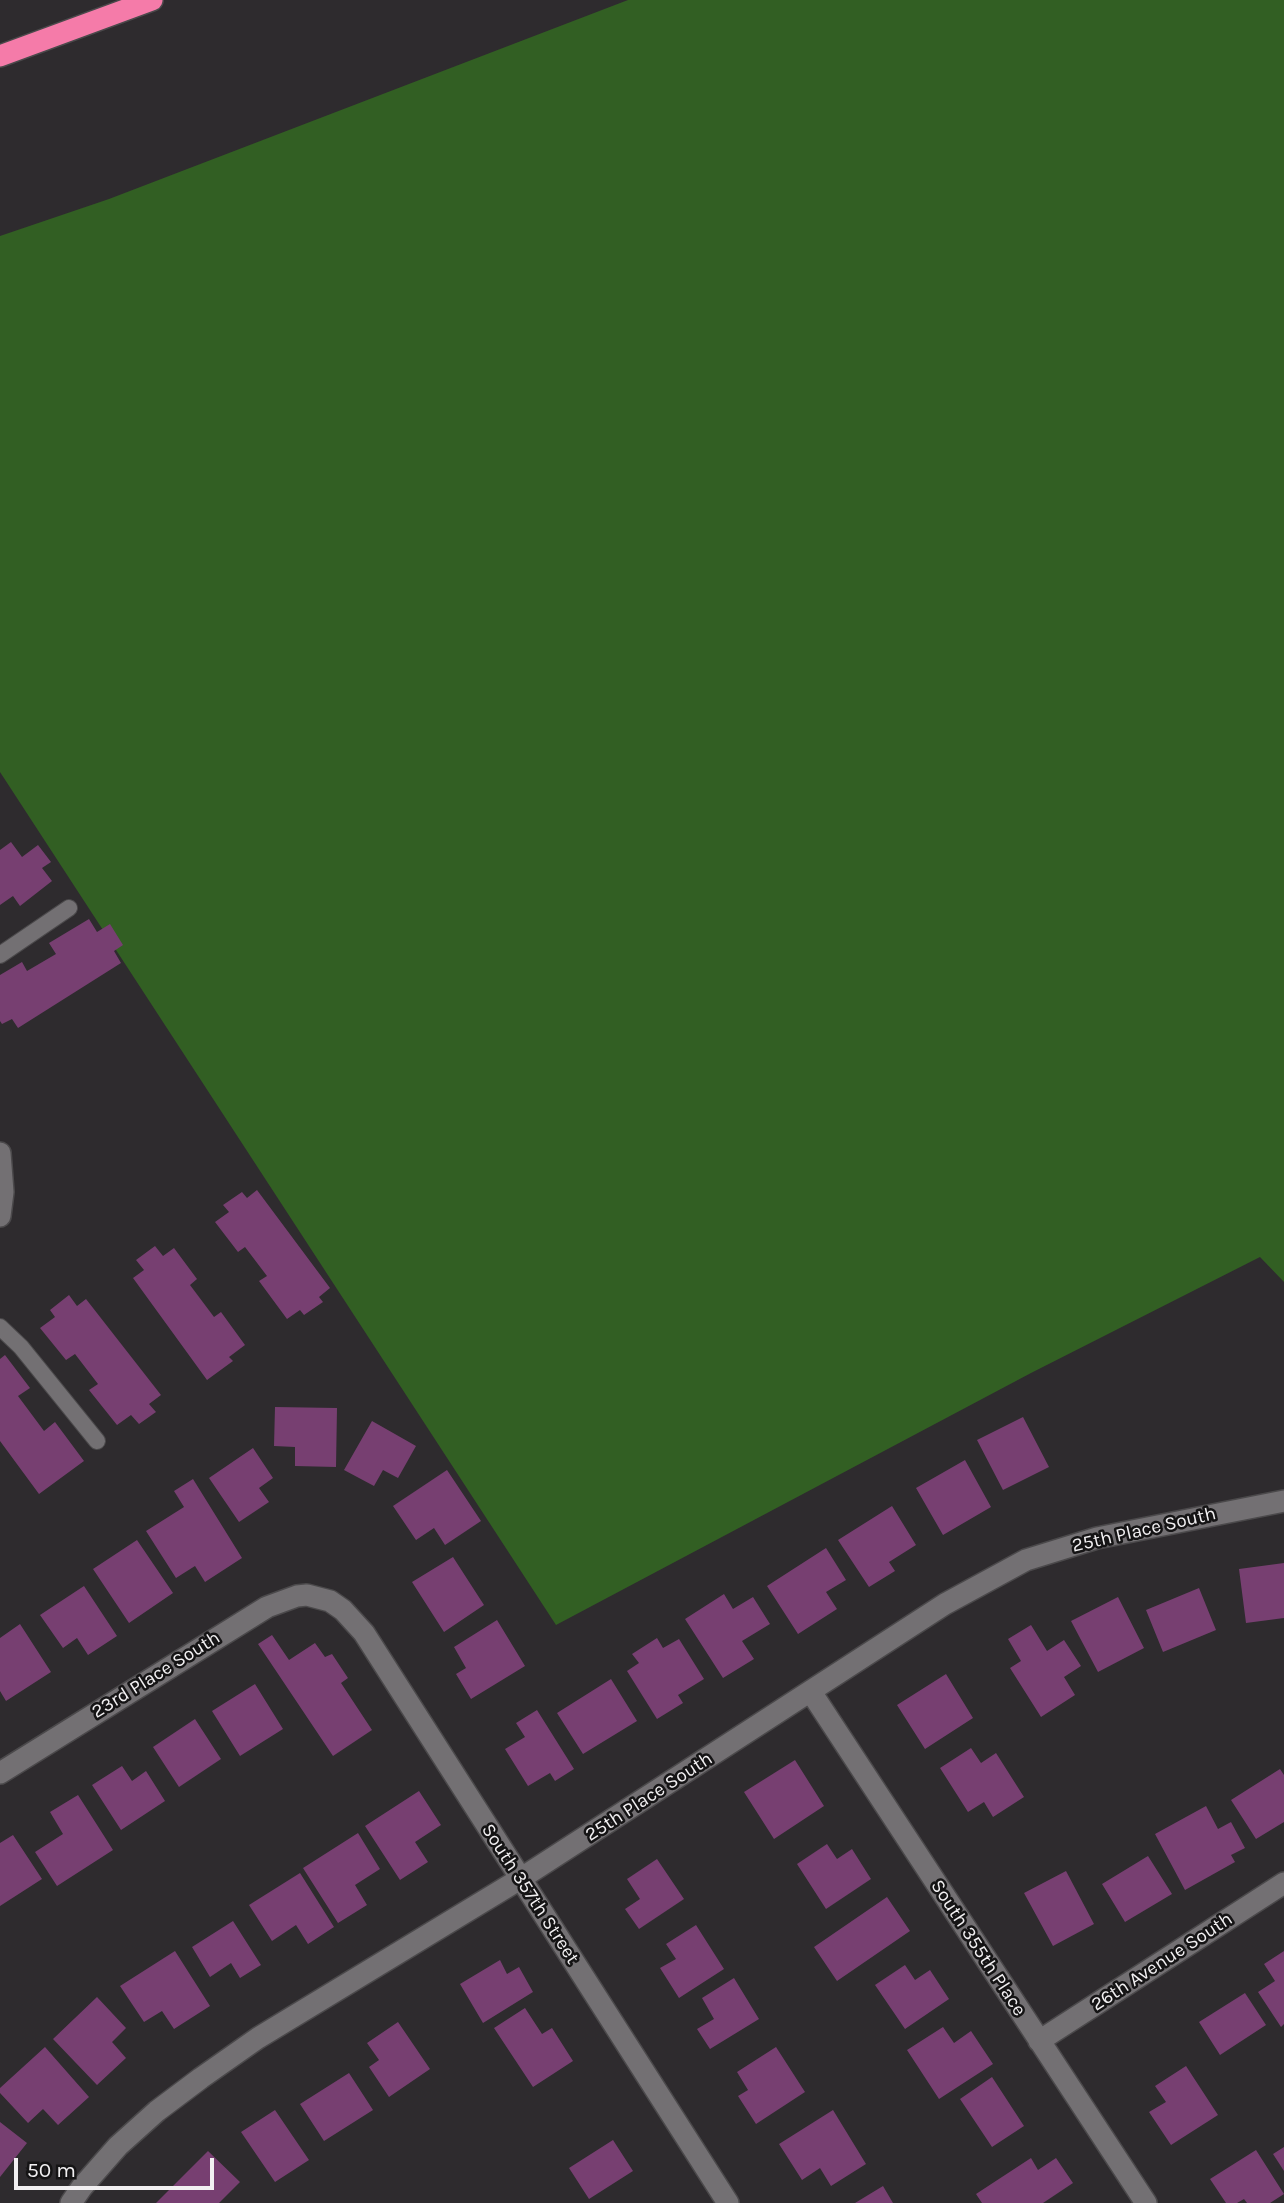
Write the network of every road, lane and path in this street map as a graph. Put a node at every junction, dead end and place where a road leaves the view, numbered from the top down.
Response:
1 (152, 0) edge
2 (0, 56) edge
3 (69, 908) dead end
4 (0, 955) edge
5 (0, 1153) edge
6 (0, 1216) edge
7 (0, 1327) edge
8 (97, 1441) dead end
9 (1284, 1501) edge
10 (319, 1598) joint
11 (811, 1692) junction
12 (0, 1773) edge
13 (520, 1879) junction
14 (1284, 1882) edge
15 (1040, 2041) junction
16 (724, 2202) edge
17 (71, 2203) edge
18 (1146, 2203) edge

1 - 2 highway
3 - 4 lane
5 - 6 street
7 - 8 lane
9 - 11 street, 25th Place South
10 - 12 street, 23rd Place South
10 - 13 street, South 357th Street
11 - 13 street, 25th Place South
11 - 15 street, South 355th Place
13 - 16 street, South 357th Street
13 - 17 street, 25th Place South
14 - 15 street, 26th Avenue South
15 - 18 street, South 355th Place

